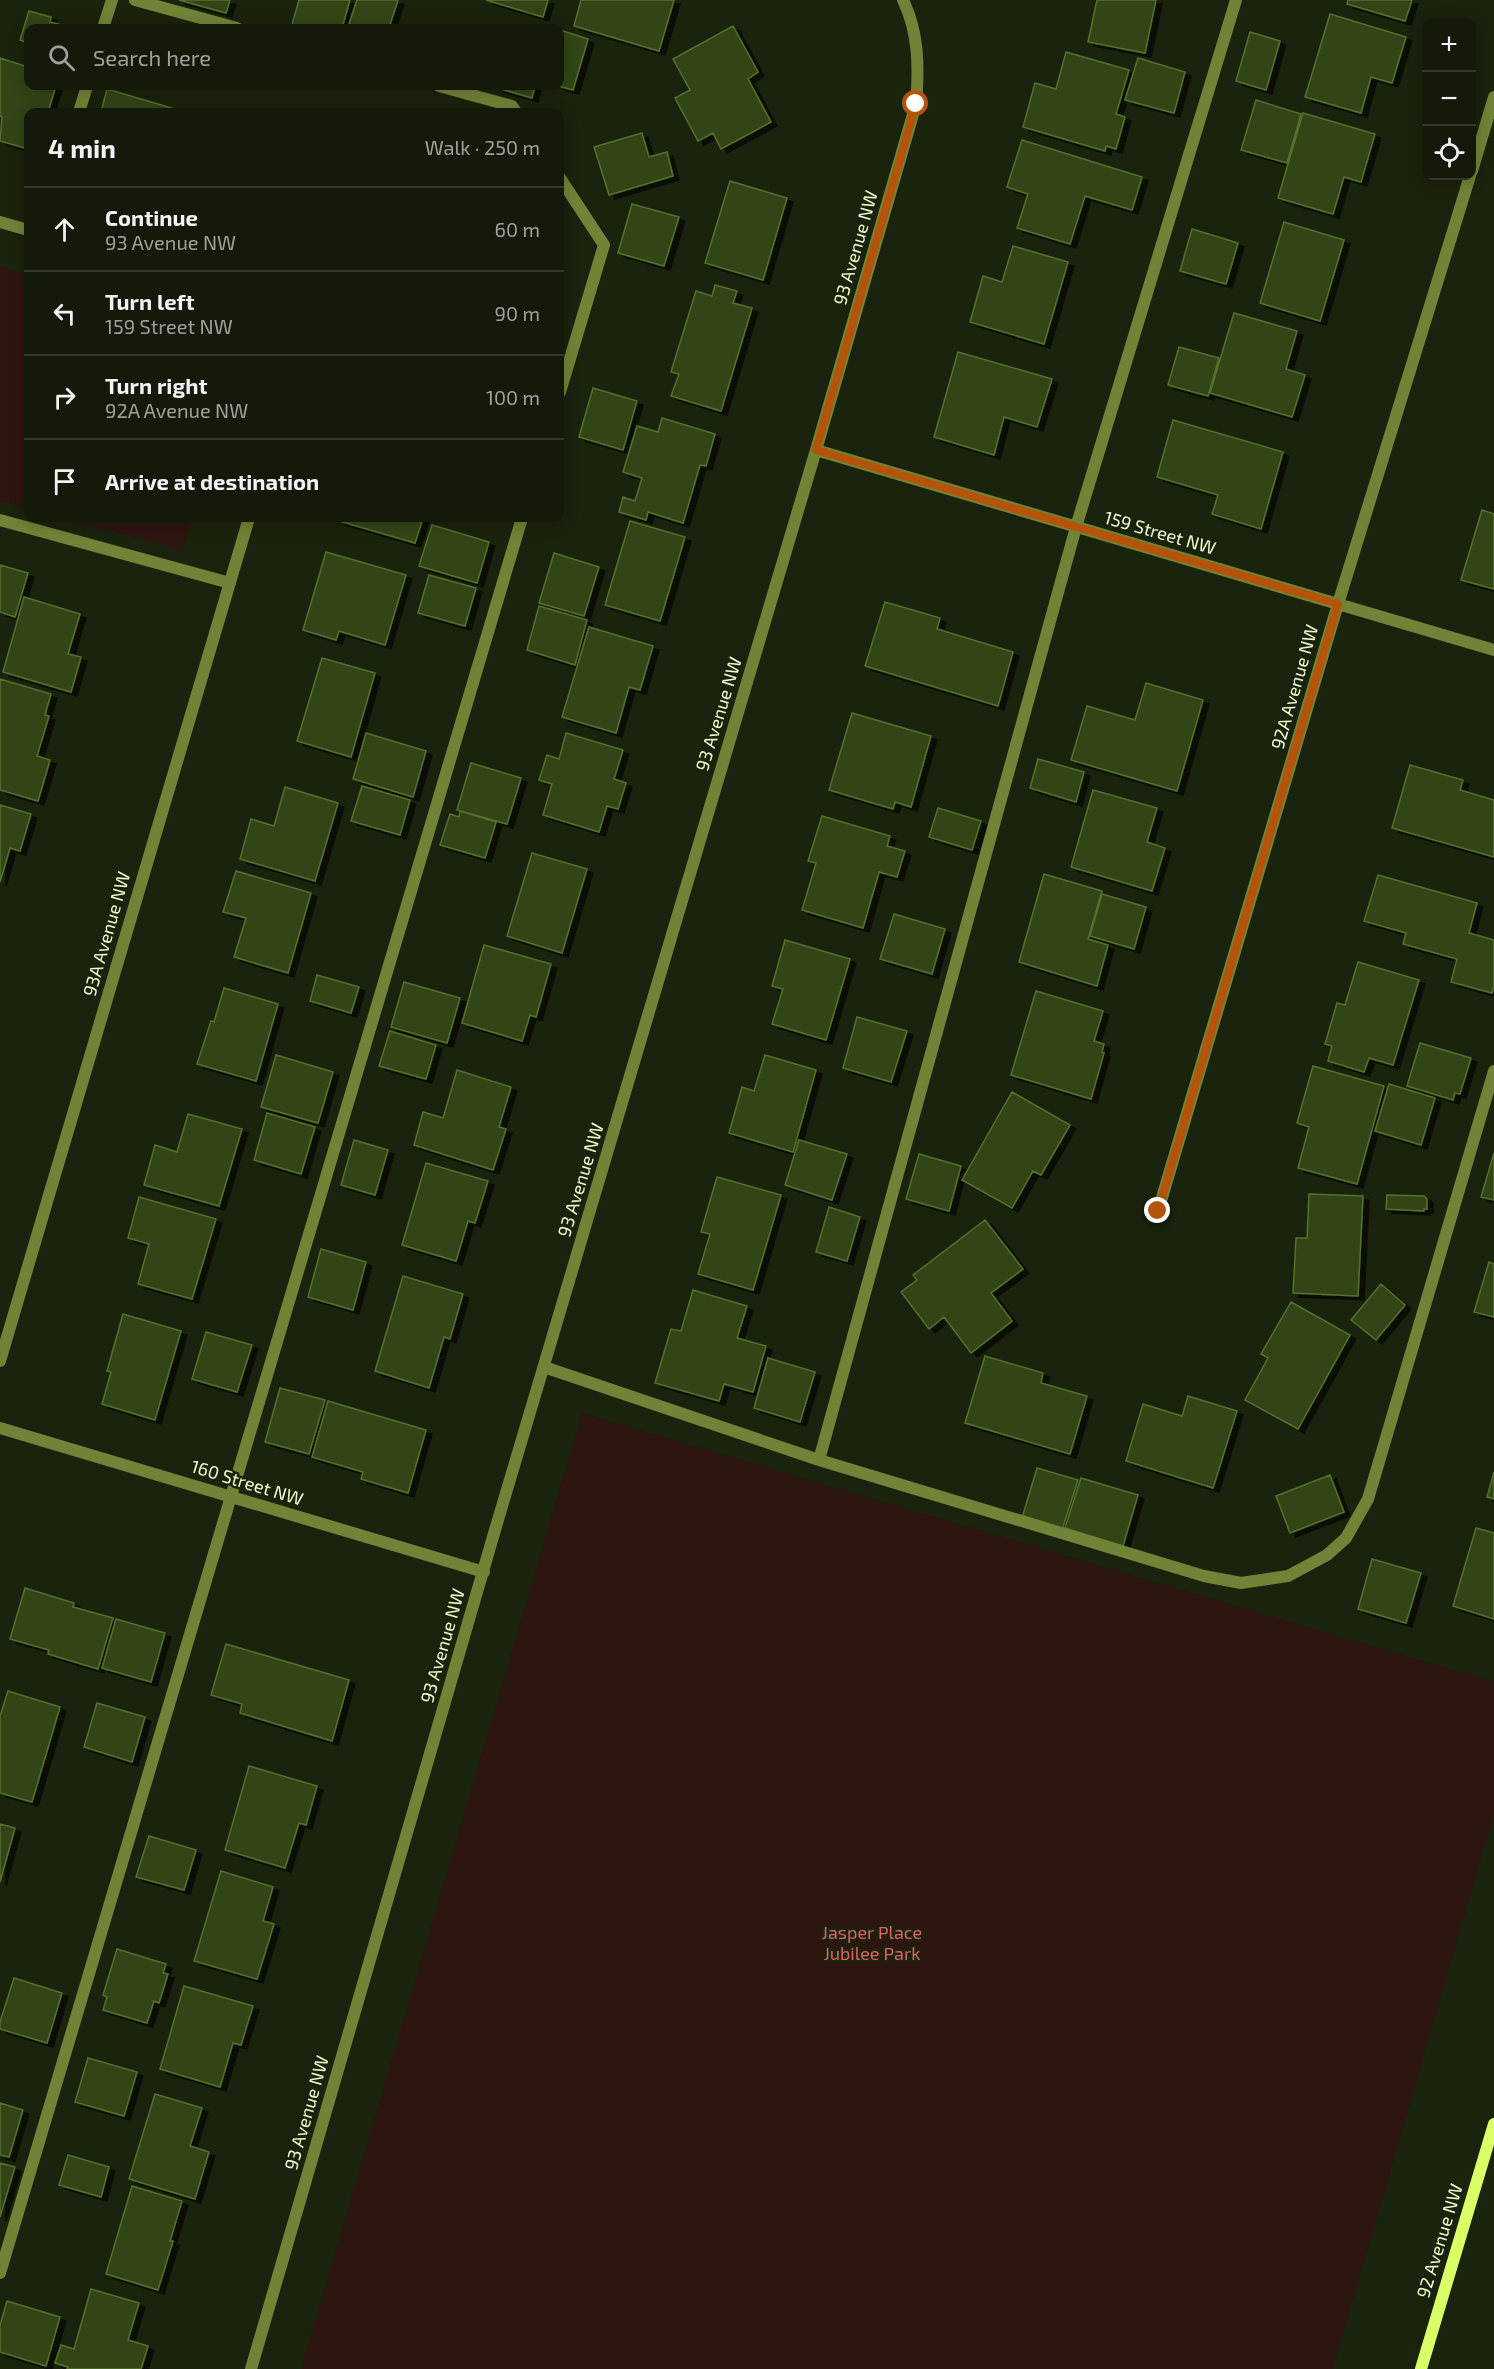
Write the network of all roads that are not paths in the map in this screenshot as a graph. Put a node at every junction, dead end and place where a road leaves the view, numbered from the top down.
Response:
1 (112, 0) edge
2 (135, 0) edge
3 (903, 0) edge
4 (1236, 0) edge
5 (104, 24) edge
6 (222, 24) edge
7 (86, 90) edge
8 (454, 90) edge
9 (1494, 97) edge
10 (80, 108) edge
11 (513, 108) edge
12 (1476, 158) edge
13 (1469, 180) edge
14 (564, 184) edge
15 (0, 222) edge
16 (24, 229) edge
17 (564, 379) edge
18 (816, 450) junction
19 (0, 520) edge
20 (248, 522) edge
21 (521, 522) edge
22 (1076, 527) junction
23 (230, 583) junction
24 (1338, 604) junction
25 (1494, 650) edge
26 (1494, 1071) edge
27 (1158, 1211) dead end
28 (0, 1361) edge
29 (544, 1367) junction
30 (0, 1428) edge
31 (819, 1460) junction
32 (230, 1496) junction
33 (484, 1572) junction
34 (1494, 2124) edge
35 (0, 2273) edge
36 (251, 2369) edge
37 (1421, 2369) edge

1 - 5 street
2 - 6 street
3 - 18 street, 93 Avenue NW
4 - 22 street
7 - 10 street
8 - 11 street
9 - 12 street
13 - 24 street, 92A Avenue NW
14 - 17 street
15 - 16 street
18 - 22 street, 159 Street NW
18 - 29 street, 93 Avenue NW
19 - 23 street
20 - 23 street, 93A Avenue NW
21 - 32 street
22 - 24 street, 159 Street NW
22 - 31 street
23 - 28 street, 93A Avenue NW
24 - 25 street, 159 Street NW
24 - 27 street, 92A Avenue NW
26 - 31 street
29 - 31 street
29 - 33 street, 93 Avenue NW
30 - 32 street, 160 Street NW
32 - 33 street, 160 Street NW
32 - 35 street
33 - 36 street, 93 Avenue NW
34 - 37 street, 92 Avenue NW

